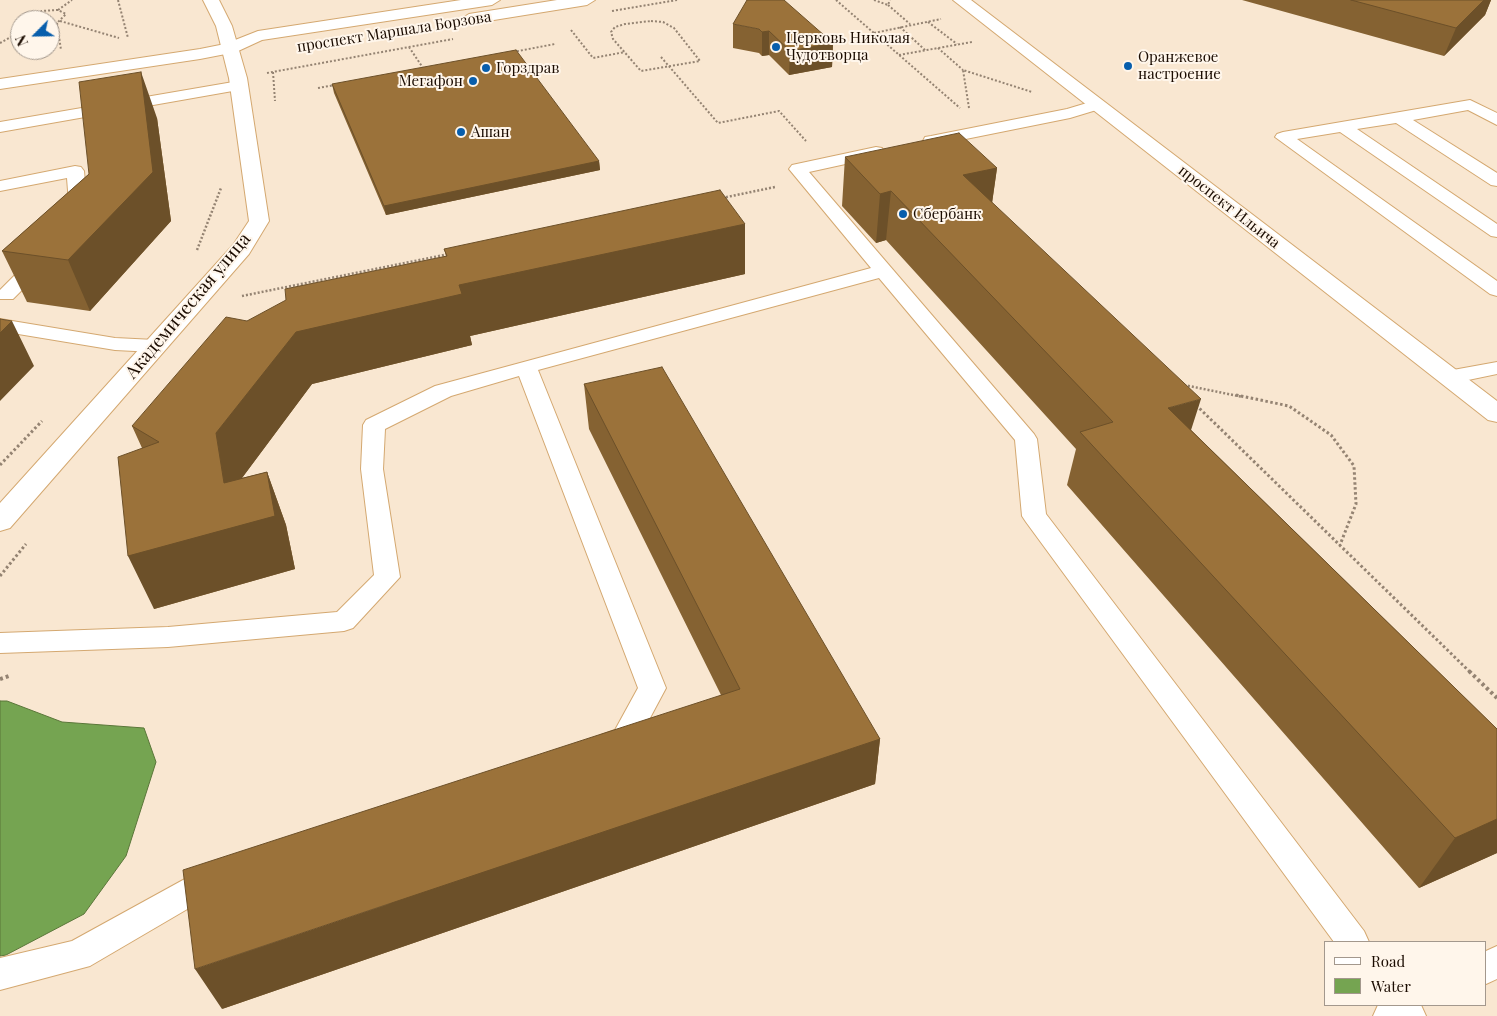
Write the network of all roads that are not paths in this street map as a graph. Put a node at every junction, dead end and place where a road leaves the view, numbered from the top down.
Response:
1 (211, 0) edge
2 (492, 0) edge
3 (587, 0) edge
4 (961, 0) edge
5 (411, 29) dead end
6 (230, 48) junction
7 (257, 52) dead end
8 (238, 82) junction
9 (0, 84) edge
10 (1497, 101) edge
11 (1097, 105) junction
12 (1470, 105) junction
13 (1398, 117) junction
14 (1497, 120) edge
15 (0, 126) edge
16 (1343, 126) junction
17 (1497, 181) edge
18 (0, 186) edge
19 (72, 230) edge
20 (1497, 232) edge
21 (52, 249) edge
22 (882, 271) junction
23 (1497, 290) edge
24 (2, 296) edge
25 (0, 325) edge
26 (155, 346) junction
27 (526, 367) junction
28 (1497, 368) edge
29 (1449, 377) junction
30 (1497, 414) edge
31 (0, 521) edge
32 (0, 643) edge
33 (588, 751) edge
34 (239, 867) edge
35 (1353, 941) edge
36 (0, 974) edge

1 - 6 street, Академическая улица
2 - 6 street, проспект Маршала Борзова
3 - 5 street, проспект Маршала Борзова
4 - 11 street, проспект Ильича
6 - 7 street, проспект Маршала Борзова
6 - 8 street, Академическая улица
6 - 9 street, проспект Маршала Борзова
8 - 15 lane
8 - 26 street, Академическая улица
10 - 12 lane
11 - 22 lane
11 - 29 street, проспект Ильича
12 - 13 lane
12 - 14 lane
13 - 16 lane
13 - 17 lane
16 - 20 lane
16 - 23 lane
18 - 19 lane
21 - 24 lane
22 - 27 lane
22 - 35 lane
25 - 26 lane
26 - 31 street, Академическая улица
27 - 32 lane
27 - 33 lane
28 - 29 lane
29 - 30 street, проспект Ильича
34 - 36 lane

